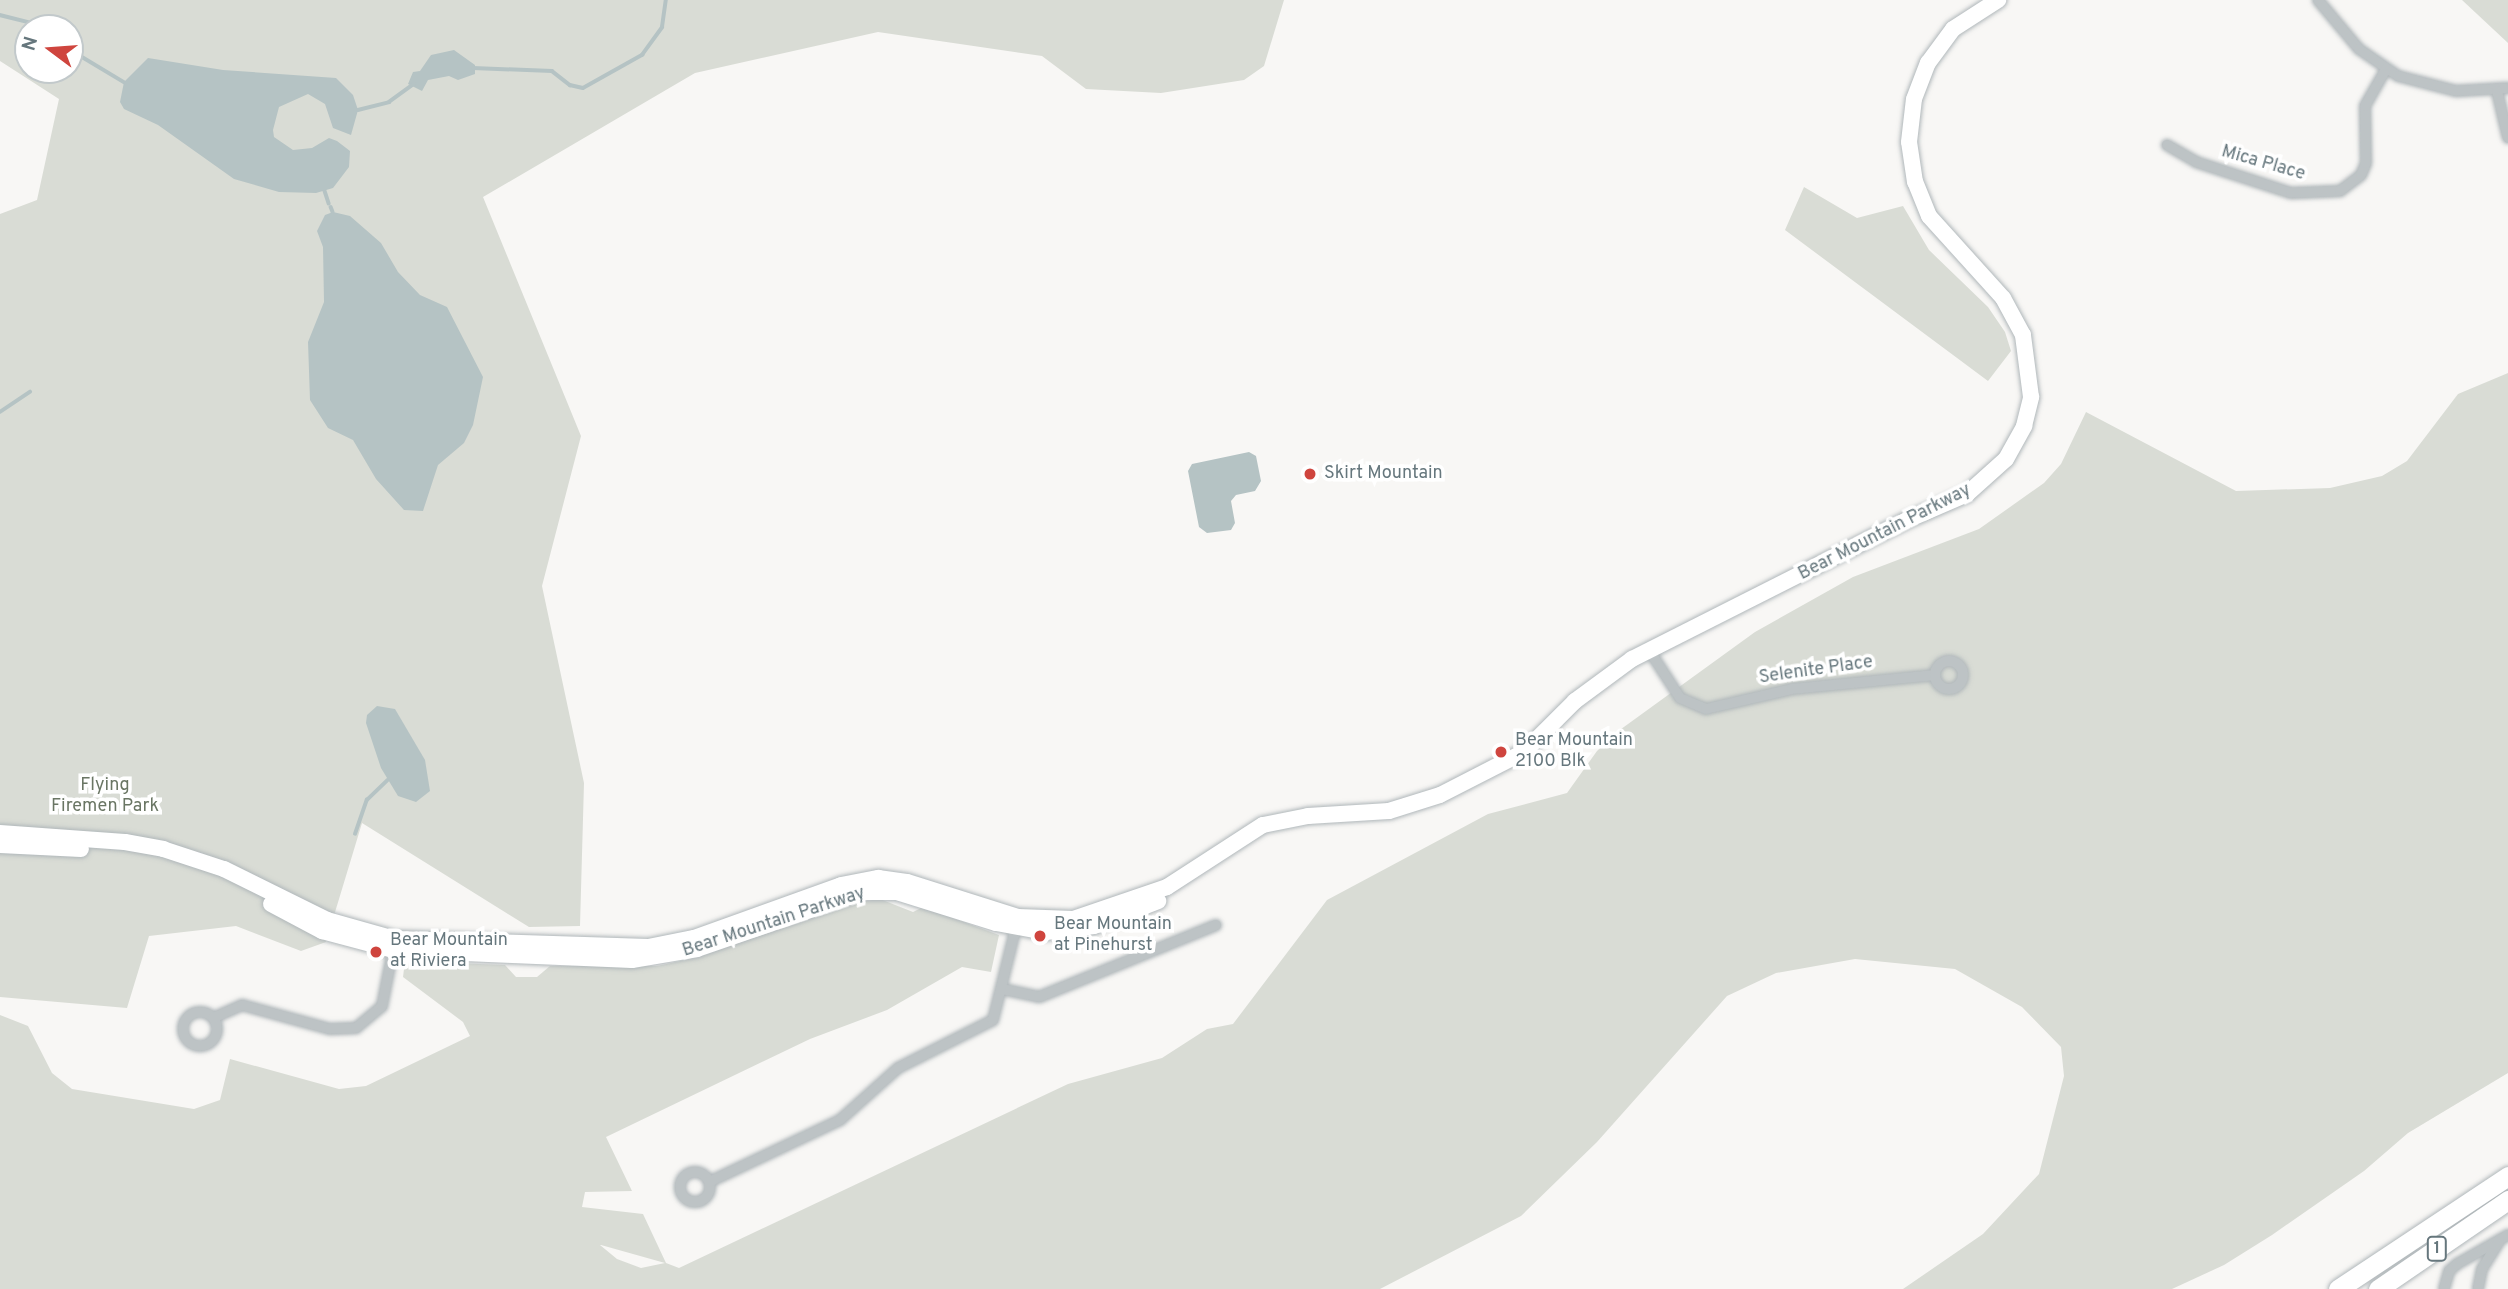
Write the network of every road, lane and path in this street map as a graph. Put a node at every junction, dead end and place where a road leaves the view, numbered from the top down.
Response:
1 (1998, 0) edge
2 (2320, 1) edge
3 (2386, 69) junction
4 (2503, 89) edge
5 (2508, 138) edge
6 (2167, 145) dead end
7 (1649, 650) junction
8 (1935, 675) dead end
9 (0, 833) edge
10 (0, 845) edge
11 (1017, 923) junction
12 (1216, 925) dead end
13 (394, 944) junction
14 (1002, 989) junction
15 (214, 1018) dead end
16 (2508, 1176) edge
17 (709, 1182) dead end
18 (2508, 1200) edge
19 (2506, 1237) edge
20 (2338, 1289) edge
21 (2378, 1289) edge
22 (2444, 1289) edge
23 (2478, 1289) edge

1 - 7 street, Bear Mountain Parkway
2 - 3 street
3 - 4 street
3 - 6 street, Mica Place
4 - 5 street
7 - 8 street, Selenite Place
7 - 11 street, Bear Mountain Parkway
9 - 13 street, Bear Mountain Parkway
10 - 13 street, Bear Mountain Parkway
11 - 13 street, Bear Mountain Parkway
11 - 14 street
12 - 14 street
13 - 15 street
14 - 17 street
16 - 20 highway, 1
18 - 21 highway, 1
19 - 22 street
19 - 23 street

